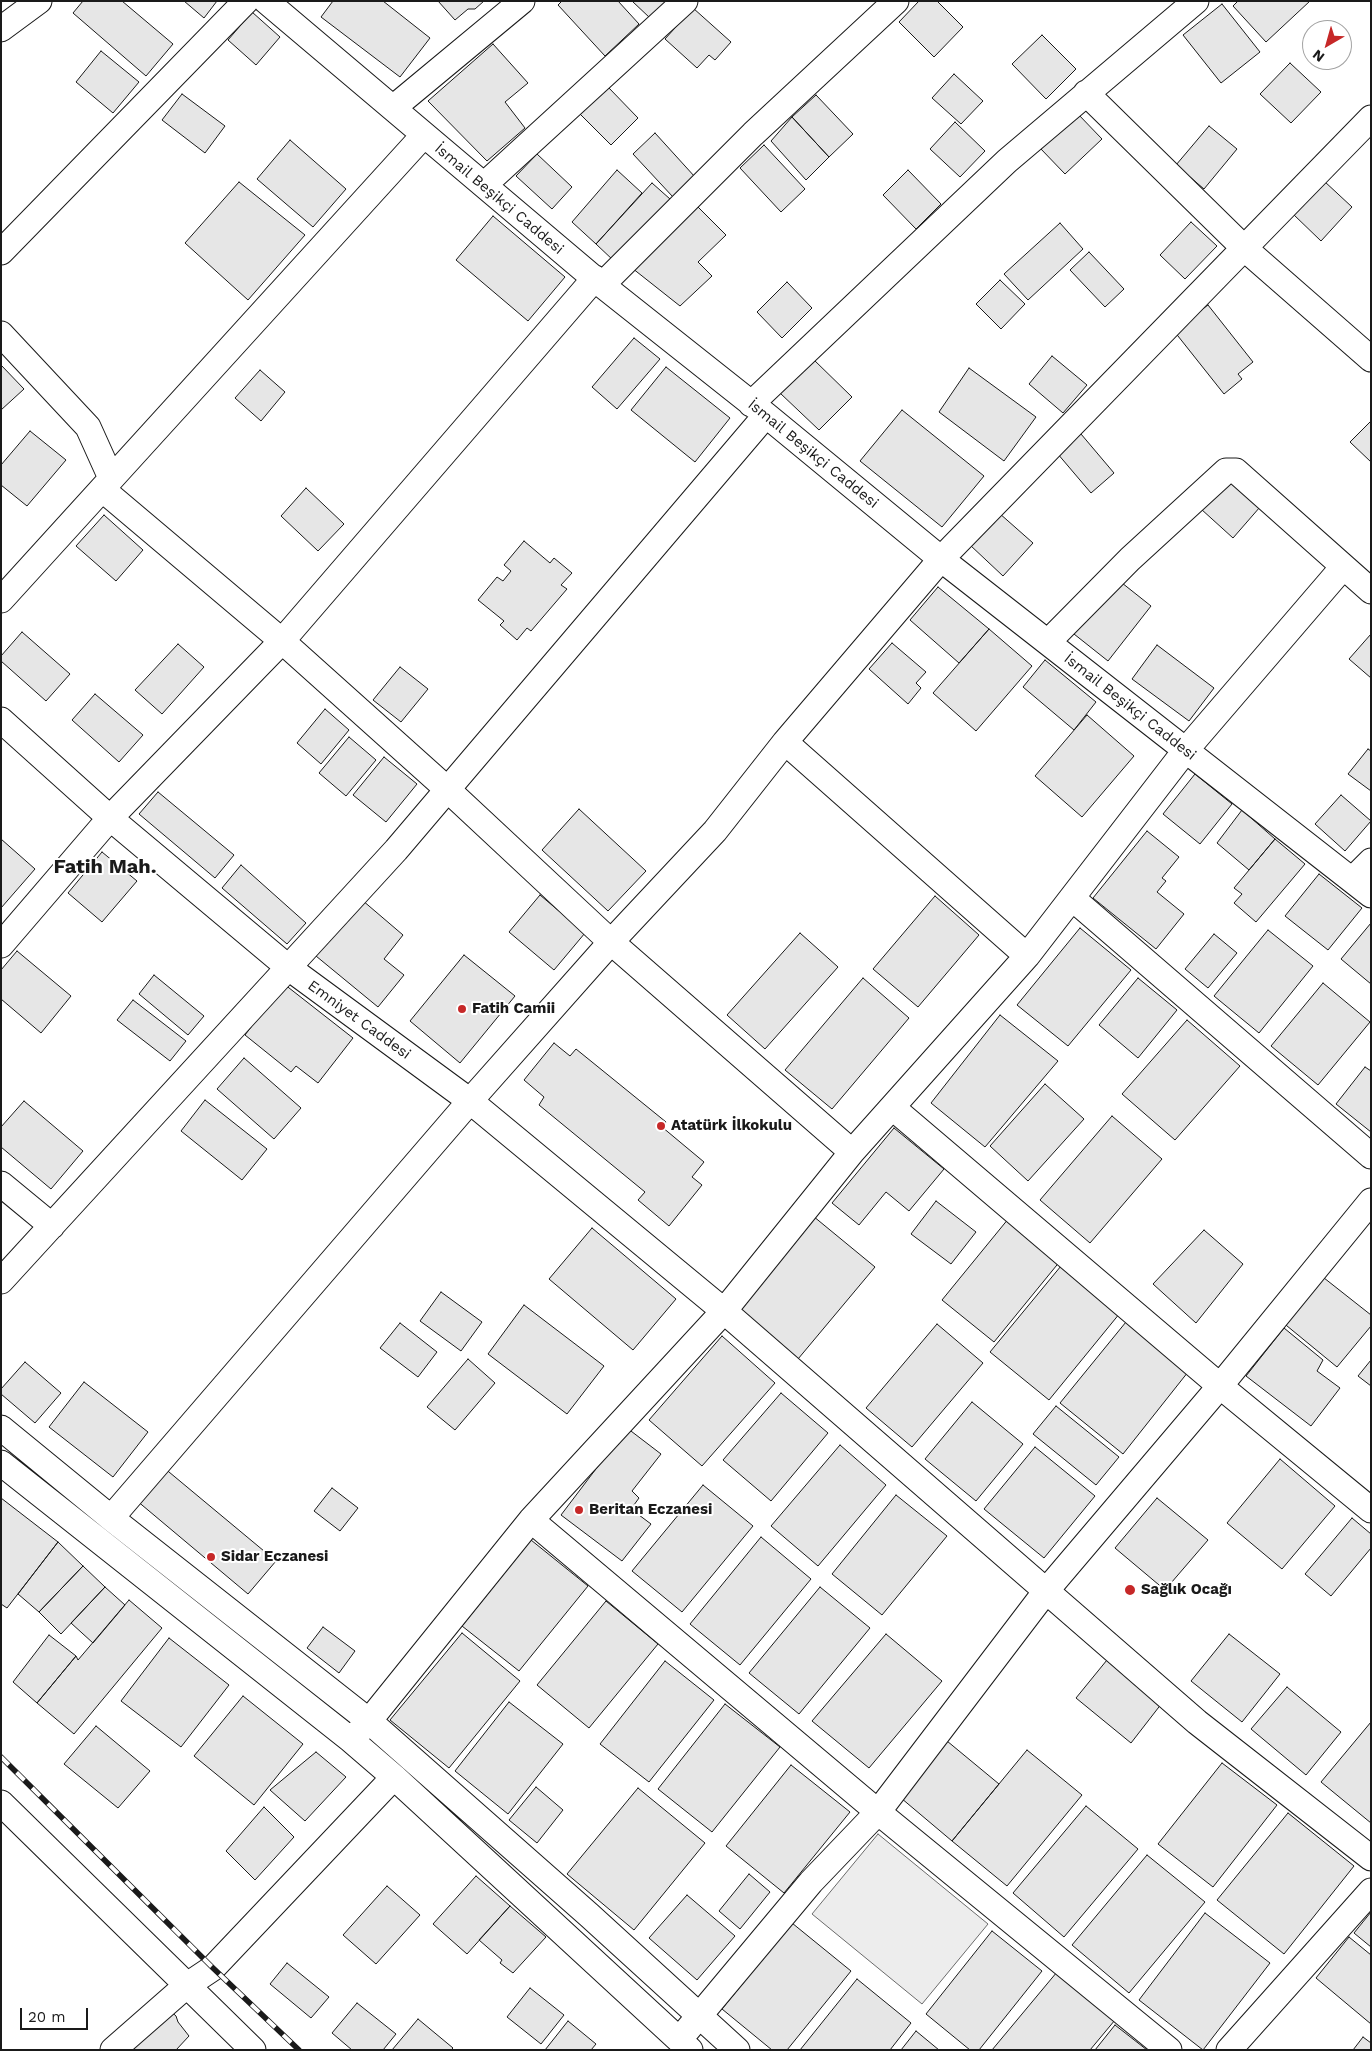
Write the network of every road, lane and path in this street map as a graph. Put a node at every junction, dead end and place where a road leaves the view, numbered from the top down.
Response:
1 (39, 1) edge
2 (246, 1) edge
3 (266, 1) edge
4 (522, 1) edge
5 (685, 1) edge
6 (896, 1) edge
7 (1196, 1) edge
8 (1, 29) edge
9 (1086, 93) junction
10 (393, 108) junction
11 (1371, 118) edge
12 (423, 136) junction
13 (484, 186) junction
14 (1244, 248) junction
15 (1, 252) edge
16 (598, 282) junction
17 (1, 334) edge
18 (1371, 359) edge
19 (759, 410) junction
20 (106, 483) junction
21 (941, 559) junction
22 (1343, 567) junction
23 (1371, 591) edge
24 (1, 600) edge
25 (282, 641) junction
26 (1048, 642) junction
27 (1, 720) edge
28 (785, 742) junction
29 (1185, 751) junction
30 (447, 789) junction
31 (110, 818) junction
32 (1371, 861) edge
33 (1361, 888) edge
34 (1072, 898) junction
35 (611, 942) junction
36 (1, 945) edge
37 (1027, 956) junction
38 (289, 968) junction
39 (470, 1101) junction
40 (893, 1108) junction
41 (852, 1152) junction
42 (1371, 1156) edge
43 (1, 1184) edge
44 (1371, 1201) edge
45 (52, 1226) junction
46 (1, 1281) edge
47 (724, 1311) junction
48 (1220, 1386) junction
49 (1, 1428) edge
50 (1, 1463) edge
51 (1371, 1510) edge
52 (111, 1518) junction
53 (531, 1520) junction
54 (1046, 1591) junction
55 (369, 1721) junction
56 (351, 1740) junction
57 (394, 1777) junction
58 (1, 1803) edge
59 (878, 1812) junction
60 (1371, 1858) edge
61 (1371, 1891) edge
62 (186, 1986) junction
63 (700, 2016) junction
64 (685, 2045) edge
65 (113, 2050) edge
66 (253, 2050) edge
67 (737, 2050) edge
68 (1169, 2050) edge
69 (1229, 2050) edge

1 - 8 street
2 - 15 street
3 - 10 street, İsmail Beşikçi Caddesi
4 - 10 street
5 - 13 street
6 - 16 street
7 - 9 street
9 - 14 street
9 - 19 street
10 - 12 street, İsmail Beşikçi Caddesi
11 - 14 street
12 - 13 street, İsmail Beşikçi Caddesi
12 - 20 street
13 - 16 street, İsmail Beşikçi Caddesi
14 - 18 street
14 - 21 street
16 - 19 street, İsmail Beşikçi Caddesi
16 - 25 street
17 - 20 street
19 - 21 street, İsmail Beşikçi Caddesi
19 - 30 street
20 - 24 street
20 - 25 street
21 - 26 street, İsmail Beşikçi Caddesi
21 - 28 street
22 - 23 street
22 - 26 street
22 - 29 street
25 - 30 street
25 - 31 street
26 - 29 street, İsmail Beşikçi Caddesi
27 - 31 street, Emniyet Caddesi
28 - 35 street
28 - 37 street
29 - 33 street, İsmail Beşikçi Caddesi
29 - 34 street
30 - 35 street
30 - 38 street
31 - 36 street
31 - 38 street, Emniyet Caddesi
32 - 33 street
34 - 37 street
34 - 42 street
35 - 39 street
35 - 41 street
37 - 40 street
38 - 39 street, Emniyet Caddesi
38 - 45 street
39 - 47 street, Emniyet Caddesi
39 - 52 street
40 - 41 street
40 - 48 street
41 - 47 street
43 - 45 street
44 - 48 street
45 - 46 street
47 - 53 street
47 - 54 street, Emniyet Caddesi
48 - 51 street
48 - 54 street
49 - 52 street
50 - 56 street
52 - 55 street
53 - 55 street
53 - 59 street
54 - 59 street
54 - 60 street, Emniyet Caddesi
55 - 56 street
55 - 63 street
56 - 57 street
57 - 62 street
57 - 64 street
58 - 62 street
59 - 63 street
59 - 68 street
61 - 69 street
62 - 65 street
62 - 66 street
63 - 64 street
63 - 67 street

